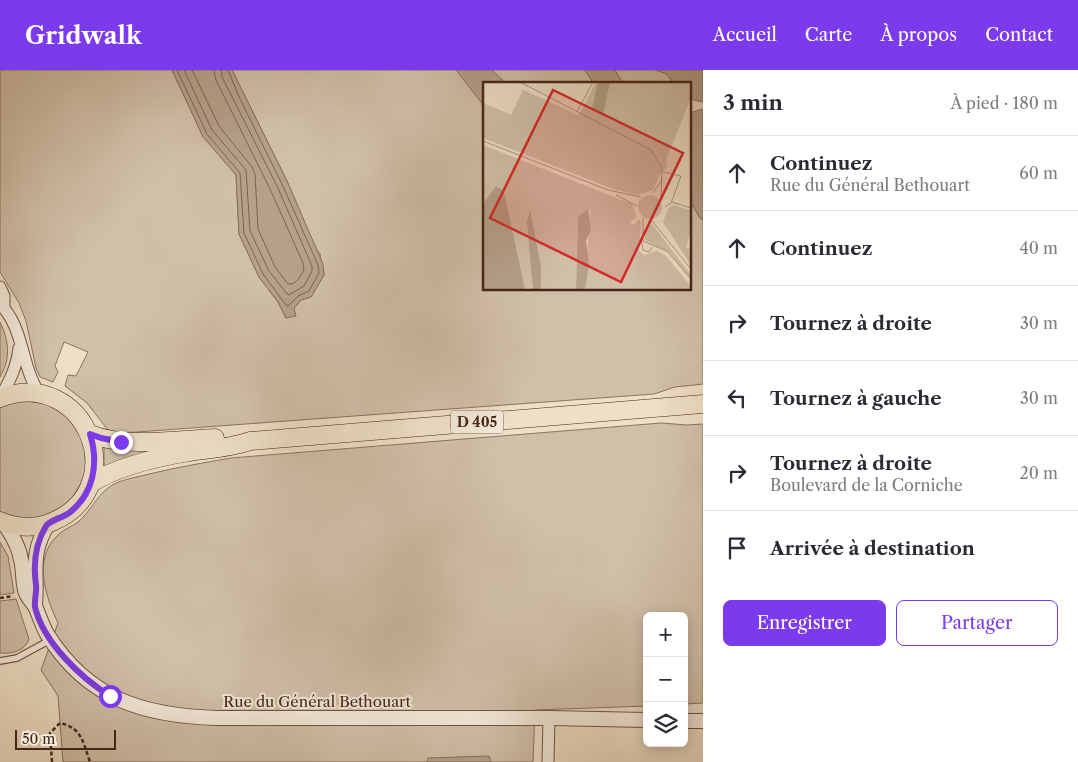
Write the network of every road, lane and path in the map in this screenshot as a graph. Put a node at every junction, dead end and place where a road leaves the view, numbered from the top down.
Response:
1 (0, 287) edge
2 (2, 306) edge
3 (19, 341) junction
4 (39, 393) junction
5 (0, 398) edge
6 (703, 404) edge
7 (90, 434) junction
8 (250, 441) junction
9 (90, 484) junction
10 (2, 522) edge
11 (48, 524) junction
12 (18, 596) dead end
13 (0, 598) edge
14 (35, 606) junction
15 (51, 639) junction
16 (0, 660) edge
17 (550, 718) junction
18 (643, 720) edge
19 (688, 721) edge
20 (703, 722) edge
21 (52, 762) edge
22 (90, 762) edge
23 (548, 762) edge

1 - 2 street
2 - 3 street
3 - 4 street
3 - 5 street
4 - 5 main road
4 - 7 main road
6 - 8 main road, D 405
7 - 8 main road, D 405
7 - 9 main road
8 - 9 main road, D 405
9 - 11 main road
10 - 11 main road
10 - 14 street, Rue du Général Bethouart
11 - 14 street
12 - 13 path
14 - 15 street, Rue du Général Bethouart
15 - 16 lane
15 - 17 street, Rue du Général Bethouart
17 - 18 street, Rue du Général Bethouart
17 - 23 street
19 - 20 street
21 - 22 path

